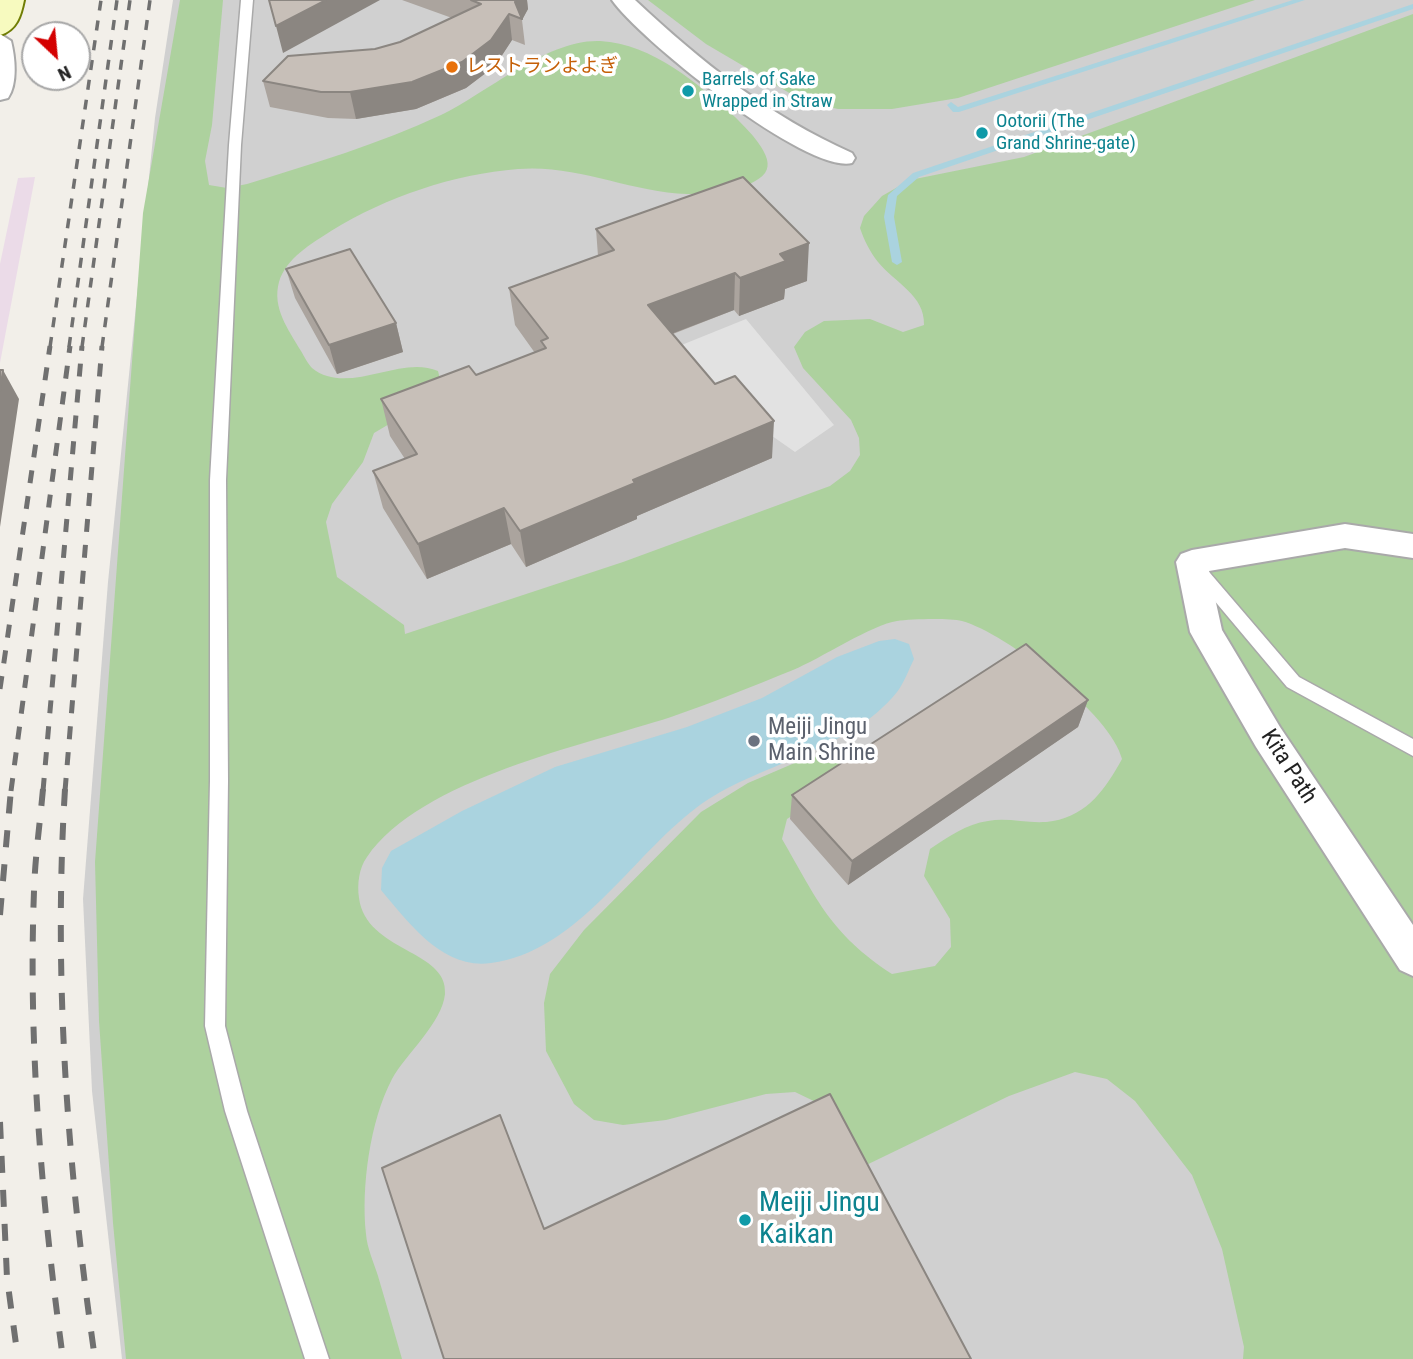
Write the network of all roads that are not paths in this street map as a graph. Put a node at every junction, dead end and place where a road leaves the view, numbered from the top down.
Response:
1 (12, 0) edge
2 (247, 0) edge
3 (623, 0) edge
4 (0, 27) edge
5 (0, 41) edge
6 (0, 93) edge
7 (843, 158) dead end
8 (1413, 545) edge
9 (1192, 562) junction
10 (1413, 748) edge
11 (1413, 958) edge
12 (317, 1359) edge

1 - 4 street
2 - 12 lane
3 - 7 street
5 - 6 street
8 - 9 street
9 - 10 lane
9 - 11 street, Kita Path

